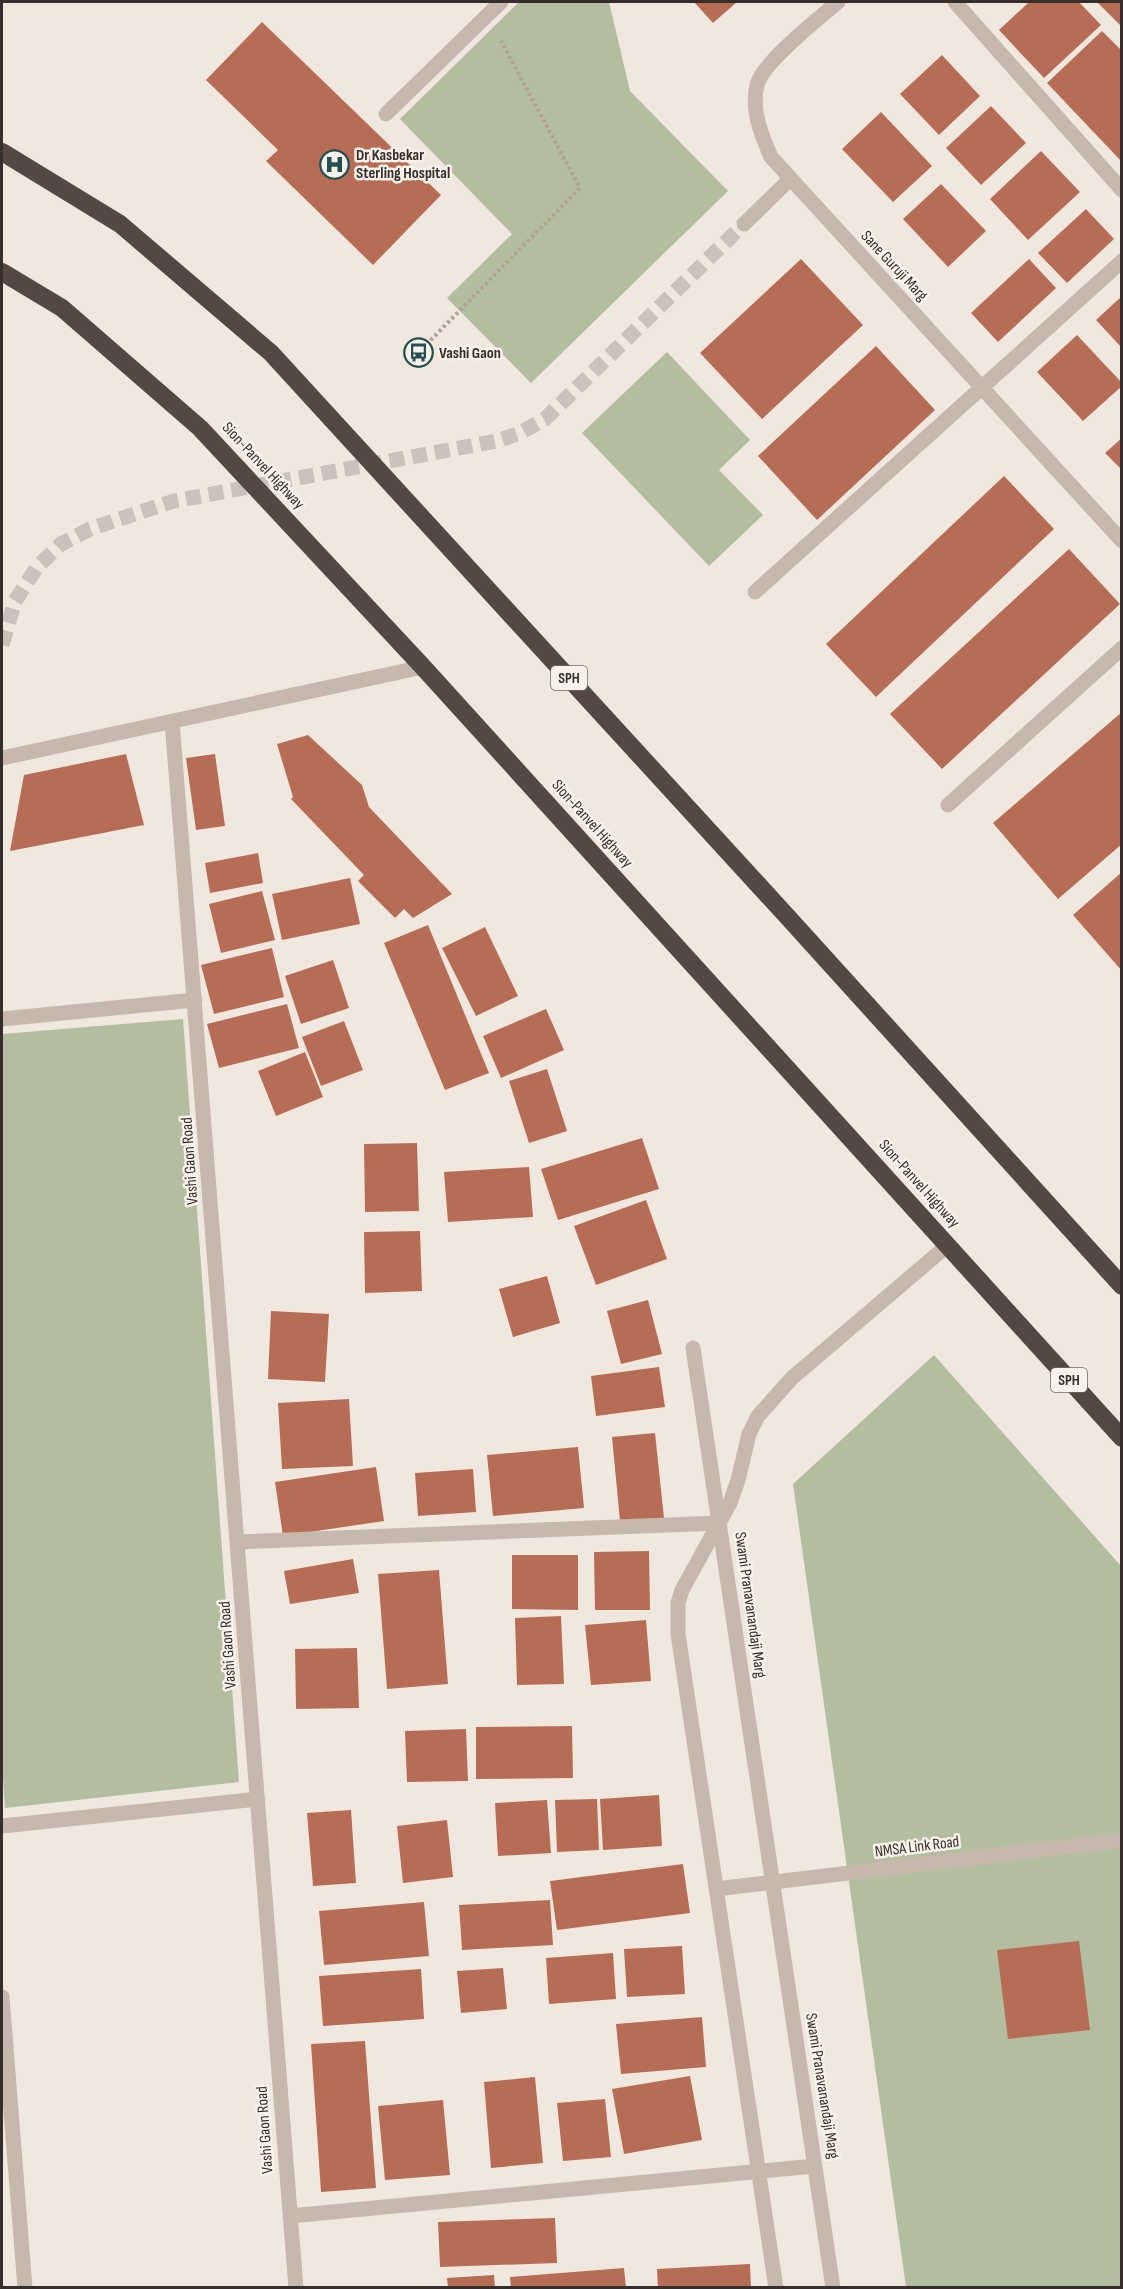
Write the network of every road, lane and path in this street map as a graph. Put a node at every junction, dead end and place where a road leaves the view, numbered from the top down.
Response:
1 (501, 2) edge
2 (838, 2) edge
3 (954, 2) edge
4 (487, 15) junction
5 (386, 114) dead end
6 (2, 152) edge
7 (790, 180) junction
8 (1122, 190) edge
9 (744, 224) tunnel mouth
10 (1122, 261) edge
11 (2, 272) edge
12 (418, 353) dead end
13 (981, 388) junction
14 (1122, 541) edge
15 (755, 592) dead end
16 (1122, 648) edge
17 (423, 667) junction
18 (172, 721) junction
19 (2, 758) edge
20 (948, 805) dead end
21 (195, 1000) junction
22 (2, 1019) edge
23 (948, 1245) junction
24 (1122, 1286) edge
25 (693, 1347) dead end
26 (1122, 1438) edge
27 (719, 1523) junction
28 (238, 1542) junction
29 (258, 1799) junction
30 (2, 1826) edge
31 (1122, 1840) edge
32 (773, 1882) junction
33 (716, 1889) junction
34 (2, 1997) edge
35 (7, 2139) edge
36 (815, 2166) junction
37 (758, 2172) junction
38 (290, 2216) junction
39 (25, 2288) edge
40 (296, 2288) edge
41 (776, 2288) edge
42 (833, 2288) edge

1 - 4 street
2 - 7 street, Sane Guruji Marg
3 - 8 street
4 - 5 street
4 - 12 path
6 - 24 highway, SPH
7 - 9 street
7 - 13 street, Sane Guruji Marg
10 - 13 street
11 - 17 highway, Sion-Panvel Highway / SPH
13 - 14 street, Sane Guruji Marg
13 - 15 street
16 - 20 street
17 - 18 street
17 - 23 highway, Sion-Panvel Highway / SPH
18 - 19 street
18 - 21 street, Vashi Gaon Road
21 - 22 street
21 - 28 street, Vashi Gaon Road
23 - 26 highway, Sion-Panvel Highway / SPH
23 - 27 street
25 - 27 street
27 - 28 street
27 - 32 street, Swami Pranavanandaji Marg
27 - 33 street, Swami Pranavanandaji Marg
28 - 29 street, Vashi Gaon Road
29 - 30 street
29 - 38 street, Vashi Gaon Road
31 - 32 street, NMSA Link Road
32 - 33 street, NMSA Link Road
32 - 36 street, Swami Pranavanandaji Marg
33 - 37 street, Swami Pranavanandaji Marg
34 - 35 street
35 - 39 street
36 - 37 street
36 - 42 street, Swami Pranavanandaji Marg
37 - 38 street
37 - 41 street, Swami Pranavanandaji Marg
38 - 40 street, Vashi Gaon Road

